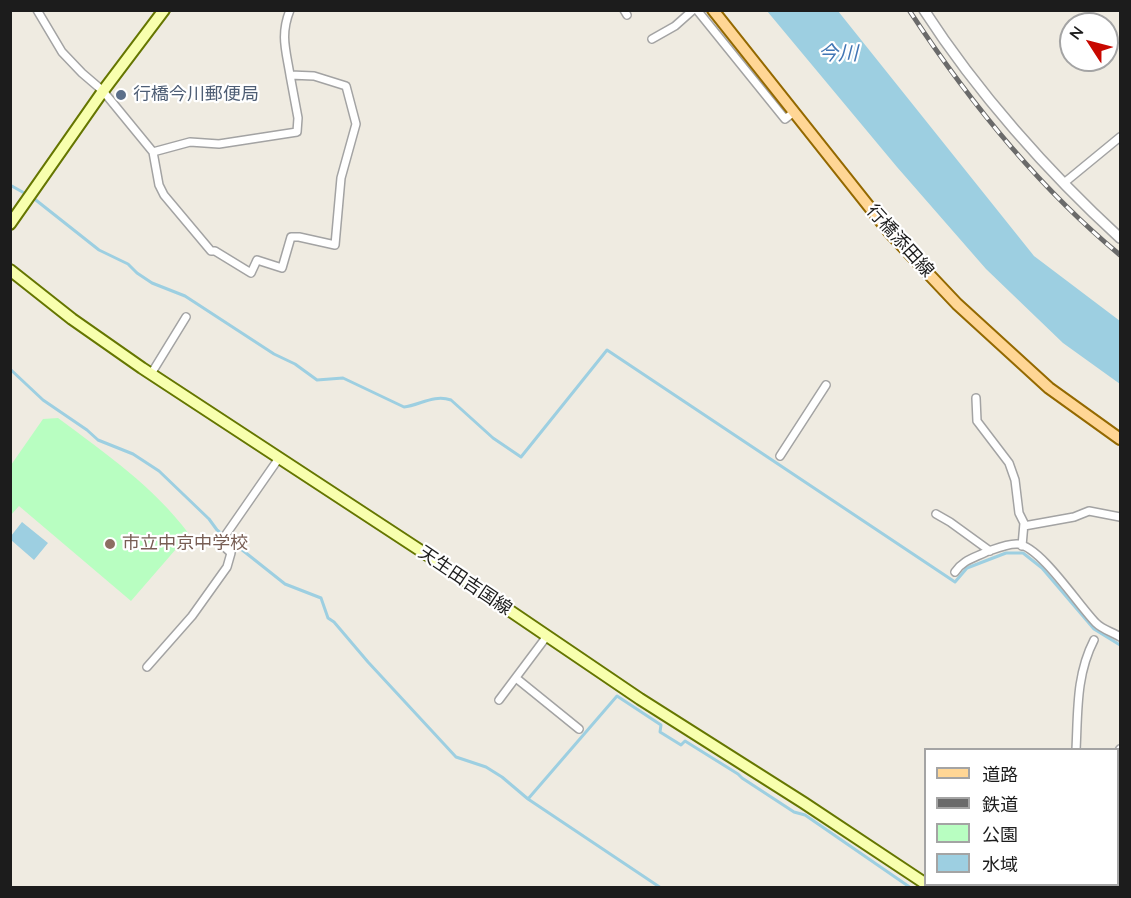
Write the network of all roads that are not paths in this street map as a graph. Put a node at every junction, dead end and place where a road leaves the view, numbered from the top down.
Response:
1 (37, 10) edge
2 (164, 10) edge
3 (290, 10) edge
4 (695, 10) edge
5 (713, 10) edge
6 (924, 10) edge
7 (652, 39) dead end
8 (290, 75) junction
9 (103, 91) junction
10 (794, 112) junction
11 (1120, 137) edge
12 (153, 152) junction
13 (1064, 183) junction
14 (10, 224) edge
15 (1120, 238) edge
16 (10, 270) edge
17 (186, 317) dead end
18 (151, 374) junction
19 (826, 385) dead end
20 (976, 398) dead end
21 (1120, 439) edge
22 (780, 456) dead end
23 (279, 458) junction
24 (936, 514) dead end
25 (1120, 517) edge
26 (1024, 526) junction
27 (1022, 546) junction
28 (990, 551) junction
29 (956, 572) dead end
30 (547, 636) junction
31 (1120, 637) edge
32 (1094, 640) dead end
33 (147, 667) dead end
34 (516, 678) junction
35 (500, 700) dead end
36 (579, 729) dead end
37 (1076, 748) edge
38 (924, 883) edge

1 - 9 street
2 - 9 main road
3 - 8 street
4 - 7 street
4 - 10 street
5 - 10 main road, 行橋添田線
6 - 13 street
8 - 12 street
8 - 12 street
9 - 12 street
9 - 14 main road
10 - 21 main road, 行橋添田線
11 - 13 street
13 - 15 street
16 - 18 main road, 天生田吉国線
17 - 18 street
18 - 23 main road, 天生田吉国線
19 - 22 street
20 - 26 street
23 - 30 main road, 天生田吉国線
23 - 33 street
24 - 28 street
25 - 26 street
26 - 27 street
27 - 28 street
27 - 31 street
28 - 29 street
30 - 34 street
30 - 38 main road, 天生田吉国線
32 - 37 street
34 - 35 street
34 - 36 street

